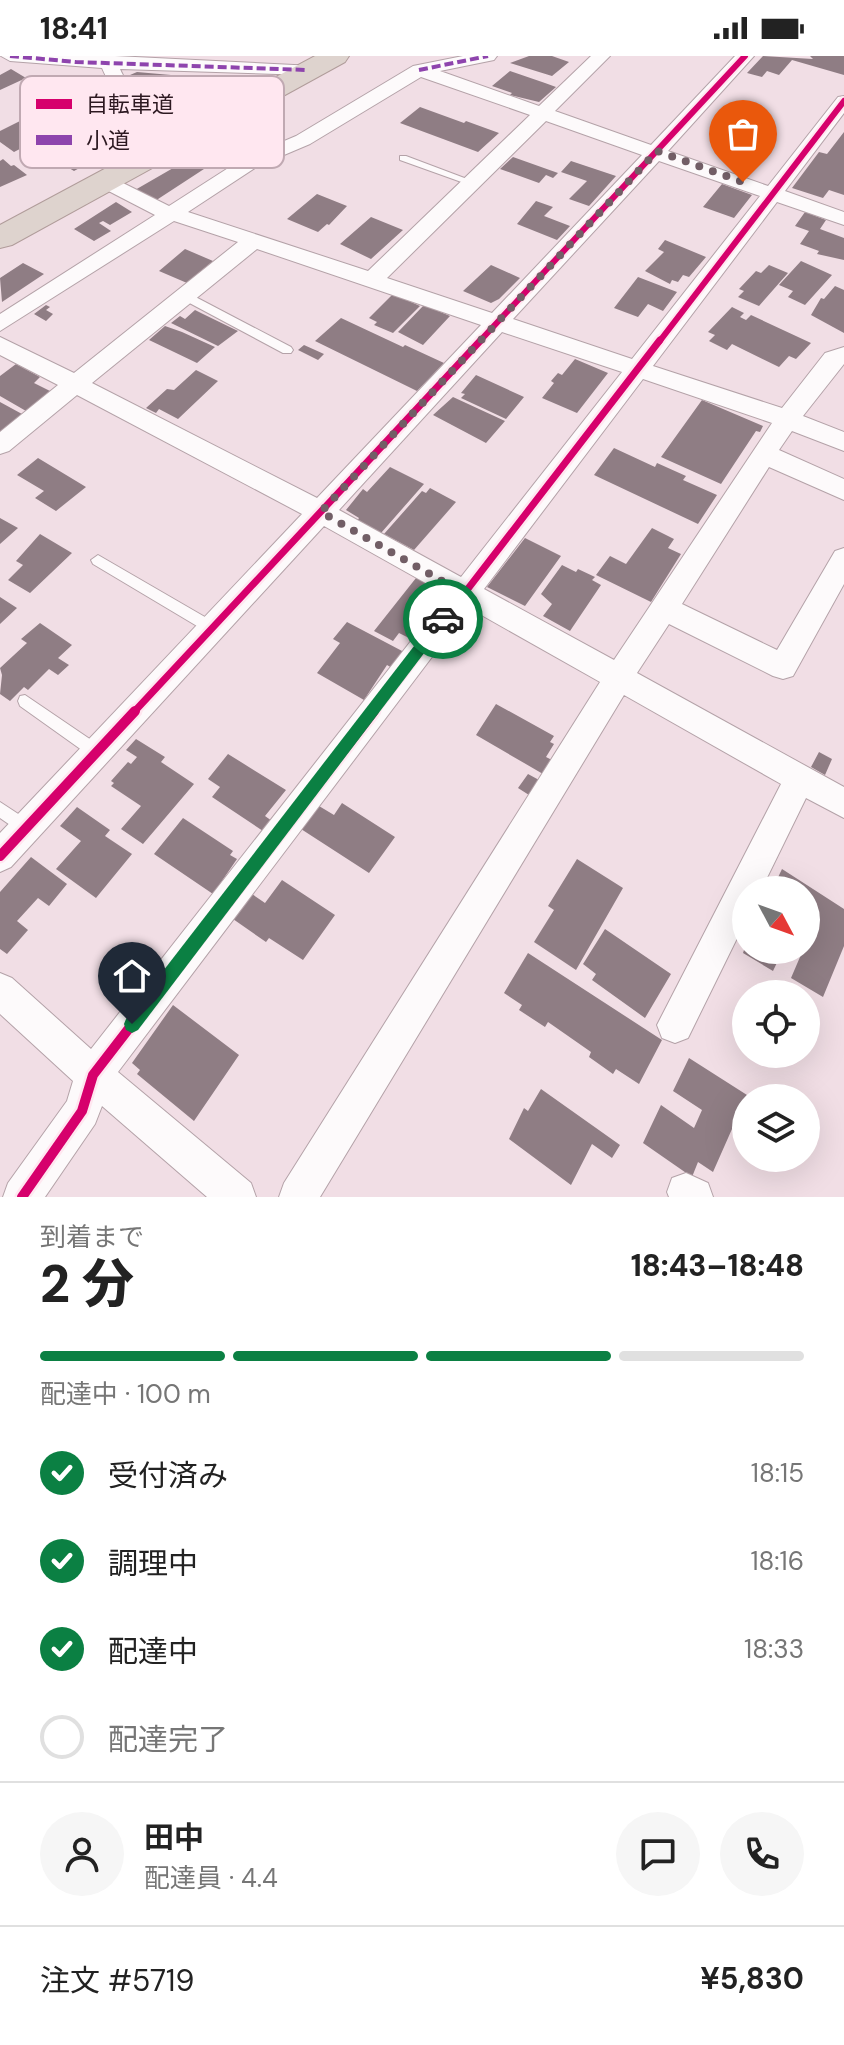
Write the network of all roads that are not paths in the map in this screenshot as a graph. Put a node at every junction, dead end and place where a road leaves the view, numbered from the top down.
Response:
1 (10, 56) edge
2 (488, 56) edge
3 (601, 56) edge
4 (745, 56) edge
5 (108, 60) edge
6 (324, 62) edge
7 (419, 70) junction
8 (284, 83) edge
9 (844, 101) edge
10 (542, 111) junction
11 (284, 148) edge
12 (657, 151) junction
13 (403, 158) dead end
14 (128, 168) edge
15 (242, 168) edge
16 (104, 181) junction
17 (470, 182) junction
18 (772, 193) junction
19 (171, 213) junction
20 (844, 219) edge
21 (0, 238) edge
22 (253, 241) junction
23 (371, 281) junction
24 (186, 296) junction
25 (497, 322) junction
26 (0, 324) edge
27 (0, 345) edge
28 (287, 350) dead end
29 (844, 355) edge
30 (640, 369) junction
31 (74, 384) junction
32 (787, 419) junction
33 (844, 442) edge
34 (0, 445) edge
35 (764, 454) junction
36 (844, 490) edge
37 (321, 512) junction
38 (844, 559) edge
39 (98, 560) dead end
40 (463, 593) junction
41 (664, 608) junction
42 (212, 628) junction
43 (619, 677) junction
44 (25, 701) dead end
45 (98, 753) junction
46 (800, 779) junction
47 (844, 803) edge
48 (0, 809) edge
49 (26, 828) junction
50 (0, 856) edge
51 (0, 990) edge
52 (675, 1025) dead end
53 (93, 1075) junction
54 (22, 1197) edge
55 (237, 1197) edge
56 (298, 1197) edge

1 - 5 street
2 - 7 street
3 - 10 street
4 - 12 street
5 - 6 street
6 - 8 highway
7 - 10 street
7 - 11 street
9 - 18 street
10 - 12 street
10 - 17 street
12 - 18 street
12 - 25 street
13 - 17 lane
14 - 16 highway
15 - 19 street
16 - 19 street
16 - 21 highway
17 - 23 street
18 - 20 street
18 - 30 street
19 - 22 street
19 - 26 street
22 - 23 street
22 - 24 street
23 - 25 street
24 - 28 lane
24 - 31 street
25 - 30 street
25 - 37 street
27 - 31 street
29 - 32 street
30 - 32 street
30 - 40 street
31 - 34 street
31 - 37 street
32 - 33 street
32 - 35 street
35 - 36 street
35 - 41 street
37 - 40 street
37 - 42 street
38 - 41 street
39 - 42 lane
40 - 43 street
40 - 53 street
41 - 43 street
42 - 45 street
43 - 46 street
43 - 56 street
44 - 45 lane
45 - 49 street
46 - 47 street
46 - 52 street
48 - 49 lane
49 - 50 street
51 - 53 street
53 - 54 street
53 - 55 street

